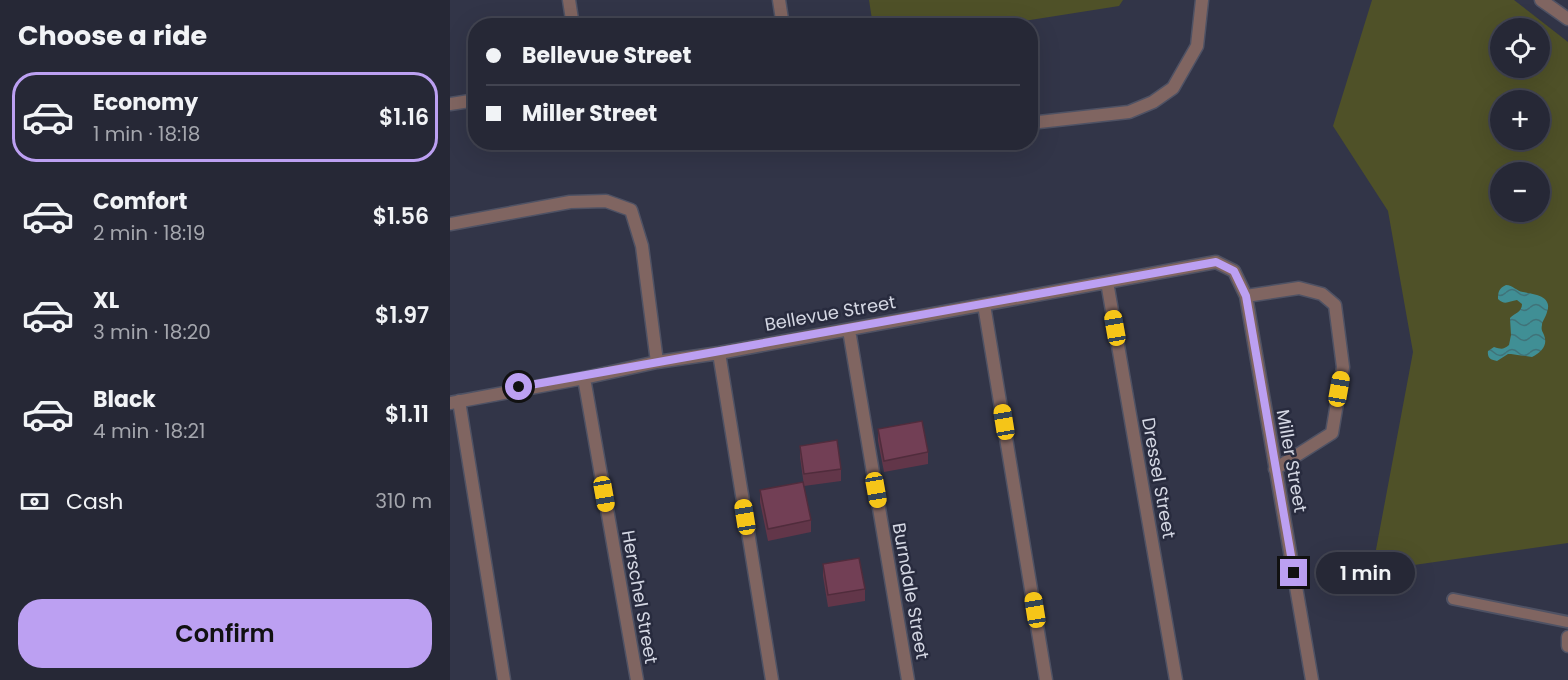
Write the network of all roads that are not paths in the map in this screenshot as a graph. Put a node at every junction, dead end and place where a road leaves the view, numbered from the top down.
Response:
1 (569, 0) edge
2 (779, 0) edge
3 (1202, 0) edge
4 (1541, 0) edge
5 (572, 18) edge
6 (782, 18) edge
7 (1568, 19) edge
8 (468, 101) edge
9 (450, 104) edge
10 (1038, 122) edge
11 (450, 224) edge
12 (1216, 262) junction
13 (1107, 282) junction
14 (1246, 296) junction
15 (984, 305) junction
16 (849, 330) junction
17 (719, 353) junction
18 (657, 362) junction
19 (584, 378) junction
20 (453, 401) edge
21 (1275, 469) junction
22 (1453, 599) dead end
23 (1568, 622) edge
24 (1568, 638) edge
25 (1568, 646) edge
26 (504, 680) edge
27 (637, 680) edge
28 (772, 680) edge
29 (908, 680) edge
30 (1046, 680) edge
31 (1176, 680) edge
32 (1312, 680) edge

1 - 5 street
2 - 6 street
3 - 10 street
4 - 7 street
8 - 9 street
11 - 18 street
12 - 13 street
12 - 14 street, Miller Street
12 - 18 street, Bellevue Street
13 - 15 street
13 - 31 street, Dressel Street
14 - 21 street, Miller Street
14 - 21 street
15 - 16 street
15 - 30 street
16 - 17 street
16 - 29 street, Burndale Street
17 - 18 street
17 - 28 street
18 - 19 street
18 - 20 street, Bellevue Street
19 - 20 street
19 - 27 street, Herschel Street
20 - 26 street
21 - 32 street, Miller Street
22 - 23 lane
24 - 25 street

